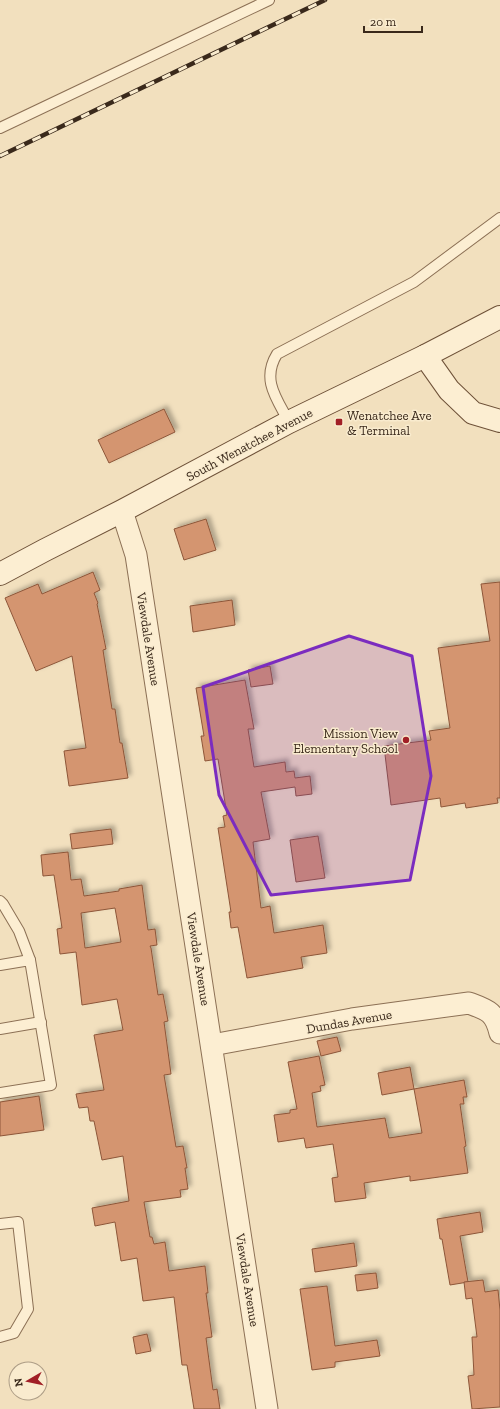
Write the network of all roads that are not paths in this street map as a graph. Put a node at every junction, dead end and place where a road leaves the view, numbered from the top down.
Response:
1 (269, 0) edge
2 (0, 128) edge
3 (500, 218) edge
4 (500, 317) edge
5 (426, 356) junction
6 (500, 421) edge
7 (289, 422) junction
8 (122, 511) junction
9 (0, 574) edge
10 (0, 901) edge
11 (30, 960) junction
12 (0, 965) edge
13 (41, 1022) junction
14 (0, 1029) edge
15 (500, 1033) edge
16 (212, 1045) junction
17 (0, 1093) edge
18 (0, 1224) edge
19 (0, 1337) edge
20 (268, 1409) edge

1 - 2 lane
3 - 7 lane
4 - 5 main road, South Wenatchee Avenue
5 - 6 main road
5 - 7 main road, South Wenatchee Avenue
7 - 8 main road, South Wenatchee Avenue
8 - 9 main road, South Wenatchee Avenue
8 - 16 street, Viewdale Avenue
10 - 11 lane
11 - 12 lane
11 - 13 lane
13 - 14 lane
13 - 17 lane
15 - 16 street, Dundas Avenue
16 - 20 street, Viewdale Avenue
18 - 19 lane

